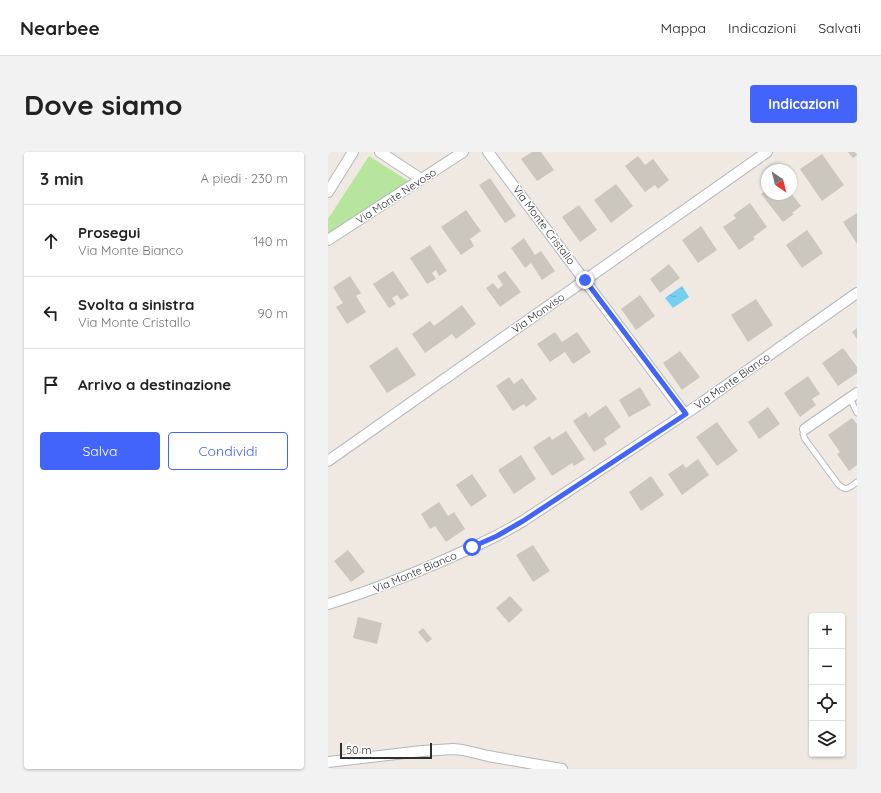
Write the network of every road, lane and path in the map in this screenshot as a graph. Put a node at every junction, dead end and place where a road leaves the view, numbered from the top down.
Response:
1 (352, 152) edge
2 (380, 152) edge
3 (463, 152) edge
4 (488, 152) edge
5 (767, 152) edge
6 (421, 180) junction
7 (328, 192) edge
8 (328, 240) edge
9 (585, 280) junction
10 (857, 293) edge
11 (853, 395) edge
12 (857, 413) edge
13 (686, 414) junction
14 (805, 430) joint
15 (328, 461) edge
16 (857, 482) edge
17 (328, 604) edge
18 (328, 762) edge
19 (562, 769) edge

1 - 7 street
2 - 6 street
3 - 6 street, Via Monte Nevoso
4 - 9 street, Via Monte Cristallo
5 - 9 street, Via Monviso
6 - 8 street, Via Monte Nevoso
9 - 13 street, Via Monte Cristallo
9 - 15 street, Via Monviso
10 - 13 street, Via Monte Bianco
11 - 12 lane
11 - 14 street
13 - 17 street, Via Monte Bianco
14 - 16 lane
18 - 19 street

